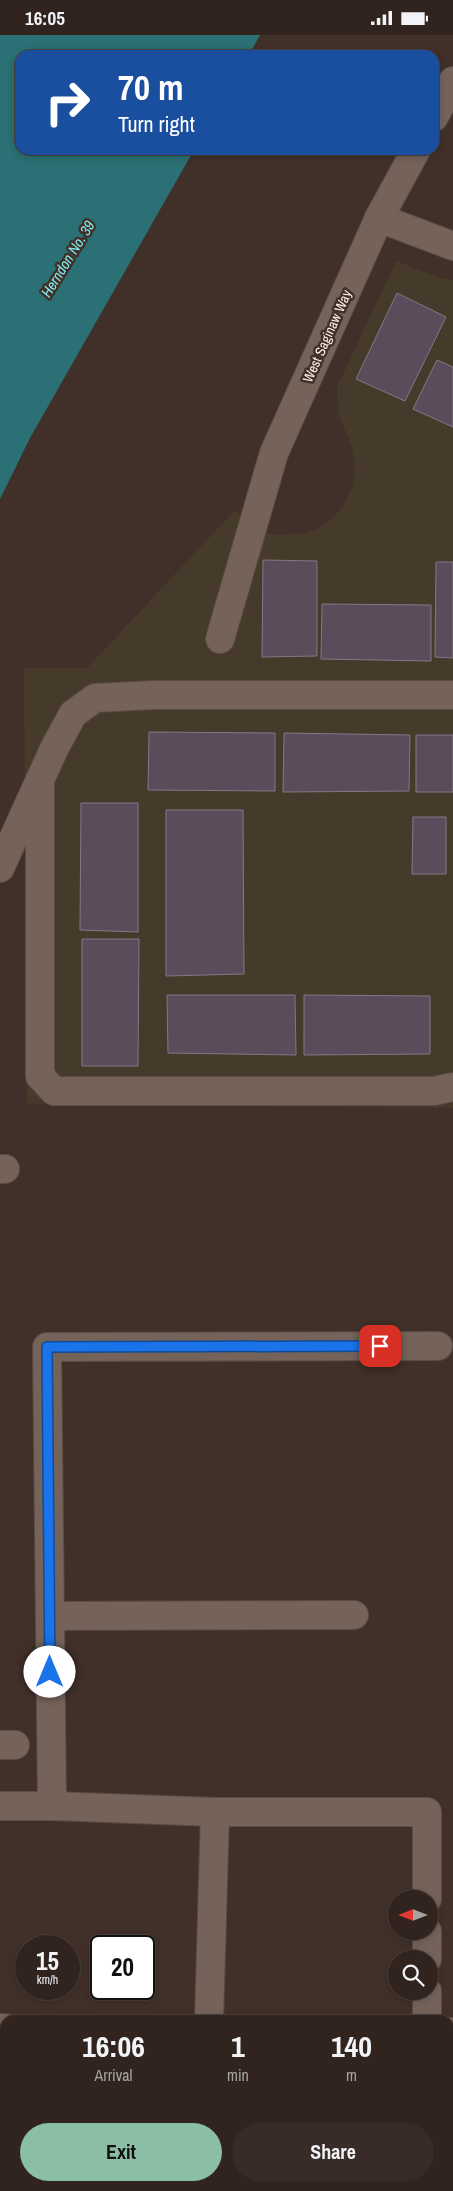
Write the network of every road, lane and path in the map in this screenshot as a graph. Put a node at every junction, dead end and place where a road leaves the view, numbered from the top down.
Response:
1 (453, 81) edge
2 (439, 108) edge
3 (413, 155) edge
4 (379, 218) junction
5 (453, 247) edge
6 (220, 639) dead end
7 (453, 695) edge
8 (40, 780) junction
9 (0, 868) edge
10 (453, 1087) edge
11 (438, 1346) dead end
12 (354, 1615) dead end
13 (50, 1616) junction
14 (0, 1806) edge
15 (52, 1806) junction
16 (215, 1812) junction
17 (427, 1890) edge
18 (427, 2000) edge
19 (209, 2015) edge
20 (427, 2015) edge

1 - 2 street
3 - 4 street, West Saginaw Way
4 - 5 street
4 - 6 street, West Saginaw Way
7 - 8 street
8 - 9 street
8 - 10 street
11 - 13 street
12 - 13 street
13 - 15 street
14 - 15 street
15 - 16 street
16 - 17 street
16 - 19 street
18 - 20 street

